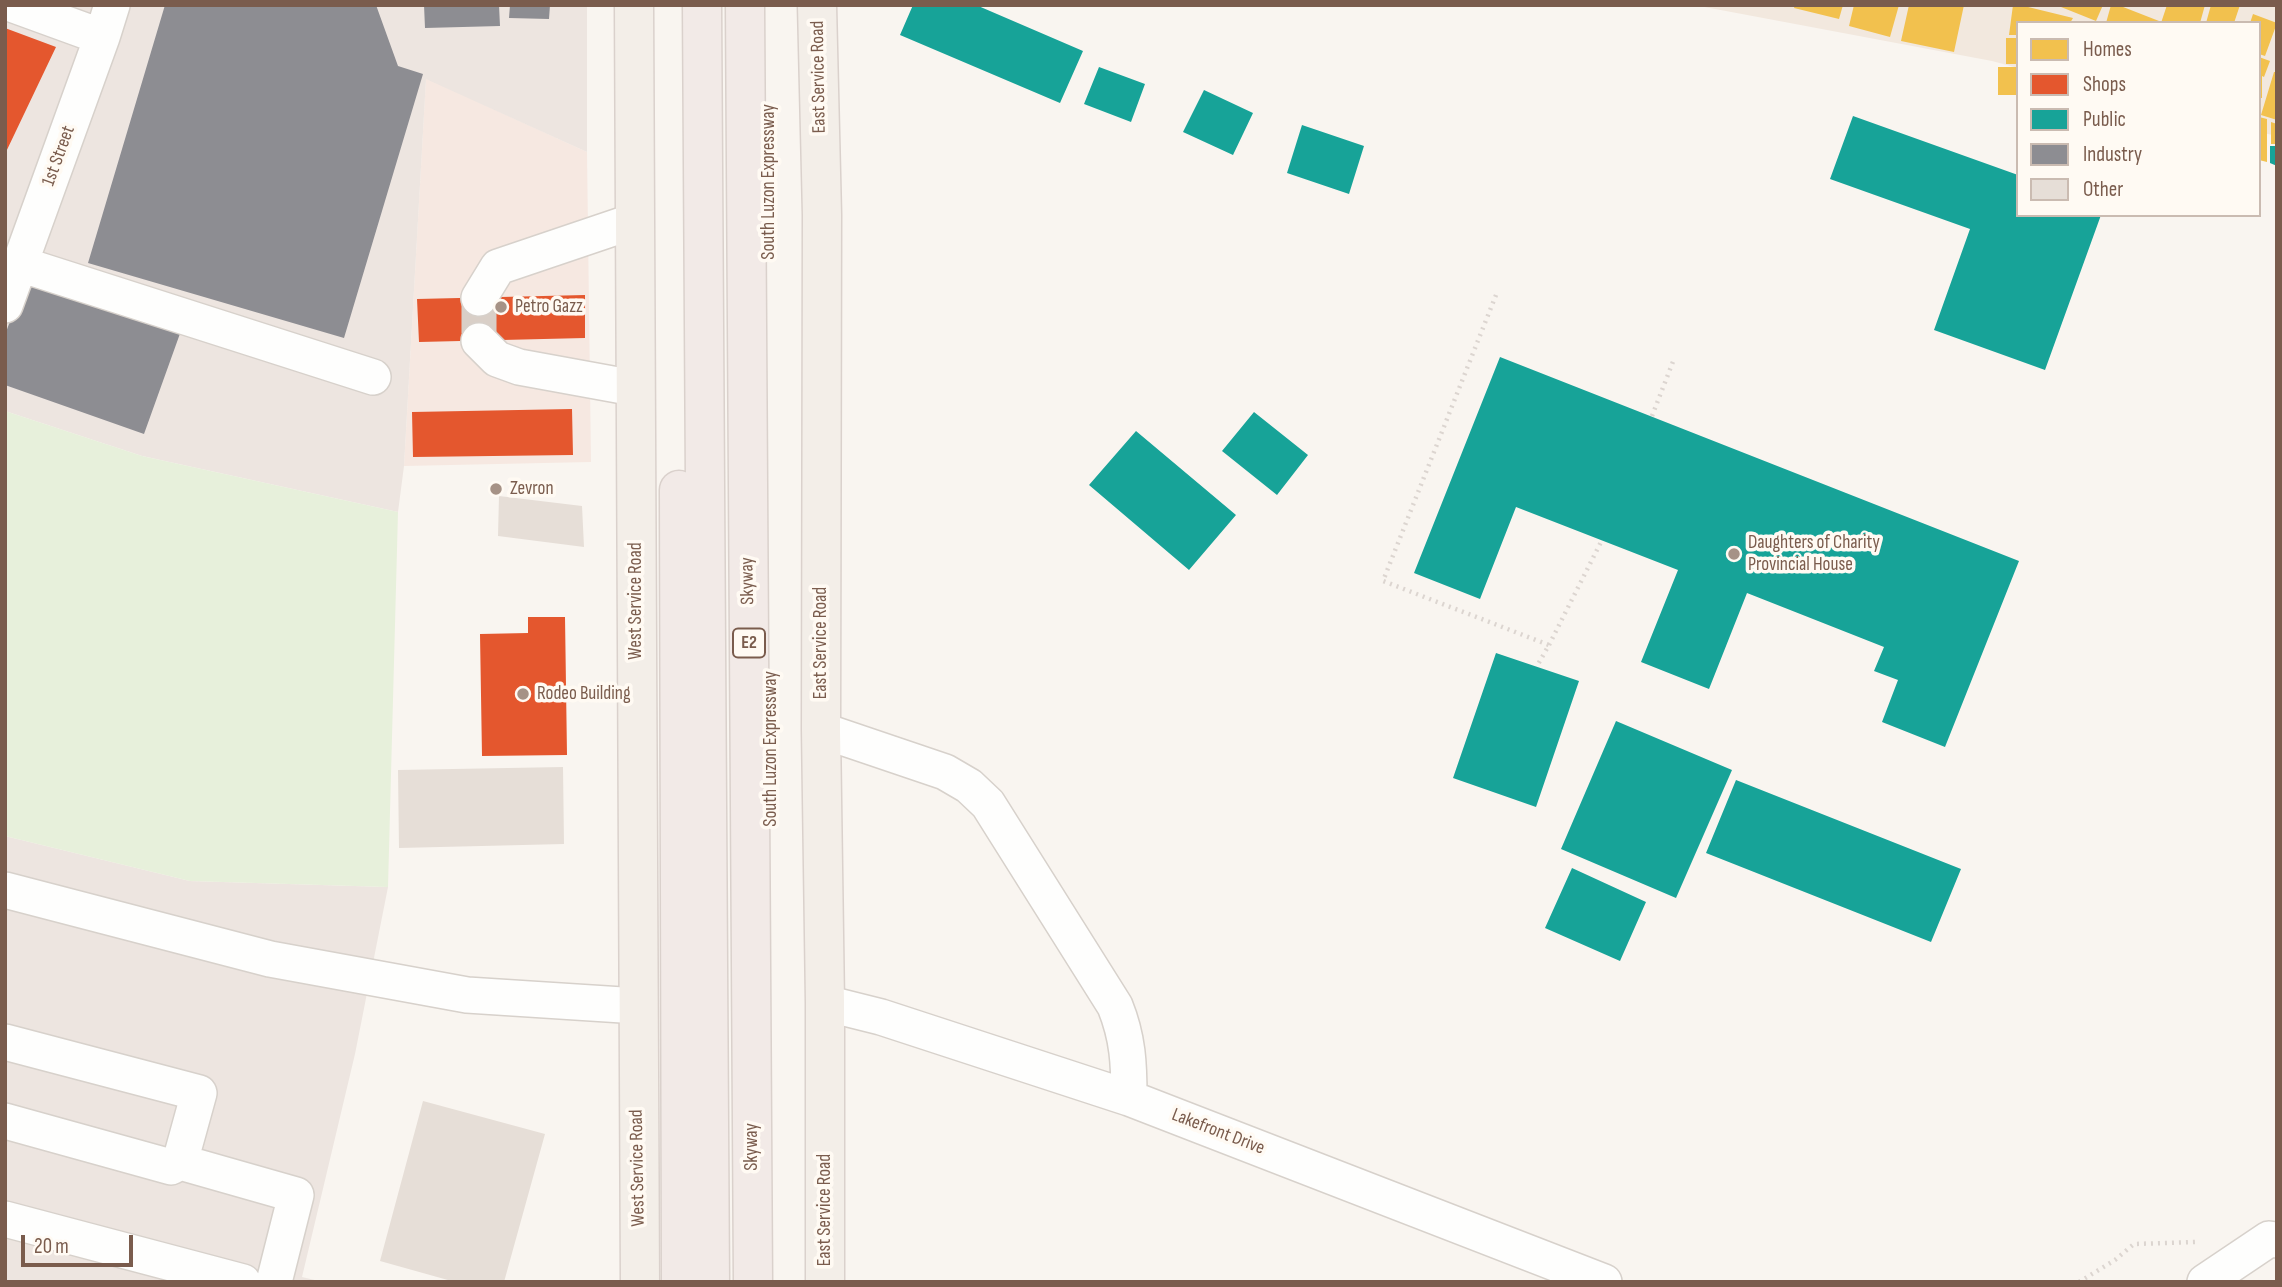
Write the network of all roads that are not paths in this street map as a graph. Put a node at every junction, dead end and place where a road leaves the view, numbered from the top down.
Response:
1 (14, 5) edge
2 (634, 5) edge
3 (677, 5) edge
4 (702, 5) edge
5 (745, 5) edge
6 (769, 5) edge
7 (817, 5) edge
8 (107, 21) edge
9 (635, 221) junction
10 (20, 264) junction
11 (478, 298) tunnel mouth
12 (5, 305) edge
13 (478, 341) dead end
14 (373, 377) dead end
15 (635, 387) junction
16 (821, 730) junction
17 (5, 890) edge
18 (825, 1003) junction
19 (638, 1006) junction
20 (5, 1042) edge
21 (1129, 1098) junction
22 (5, 1121) edge
23 (180, 1162) junction
24 (5, 1219) edge
25 (2277, 1240) edge
26 (1552, 1272) edge
27 (243, 1282) edge
28 (274, 1282) edge
29 (639, 1282) edge
30 (681, 1282) edge
31 (710, 1282) edge
32 (753, 1282) edge
33 (773, 1282) edge
34 (825, 1282) edge
35 (1604, 1282) edge
36 (2205, 1282) edge

1 - 8 street
2 - 9 main road, West Service Road
3 - 30 highway
4 - 31 highway, E2
5 - 32 highway, Skyway / E2
6 - 33 highway, South Luzon Expressway / E2
7 - 16 main road, East Service Road
8 - 10 street, 1st Street
9 - 11 street
9 - 15 main road, West Service Road
10 - 12 street, 1st Street
10 - 14 street
13 - 15 street
15 - 19 main road, West Service Road
16 - 18 main road, East Service Road
16 - 21 street
17 - 19 street
18 - 21 street, Lakefront Drive
18 - 34 main road, East Service Road
19 - 29 main road, West Service Road
20 - 23 street
21 - 26 street, Lakefront Drive
22 - 23 street
23 - 28 street
24 - 27 street
25 - 36 street
26 - 35 street, Lakefront Drive

